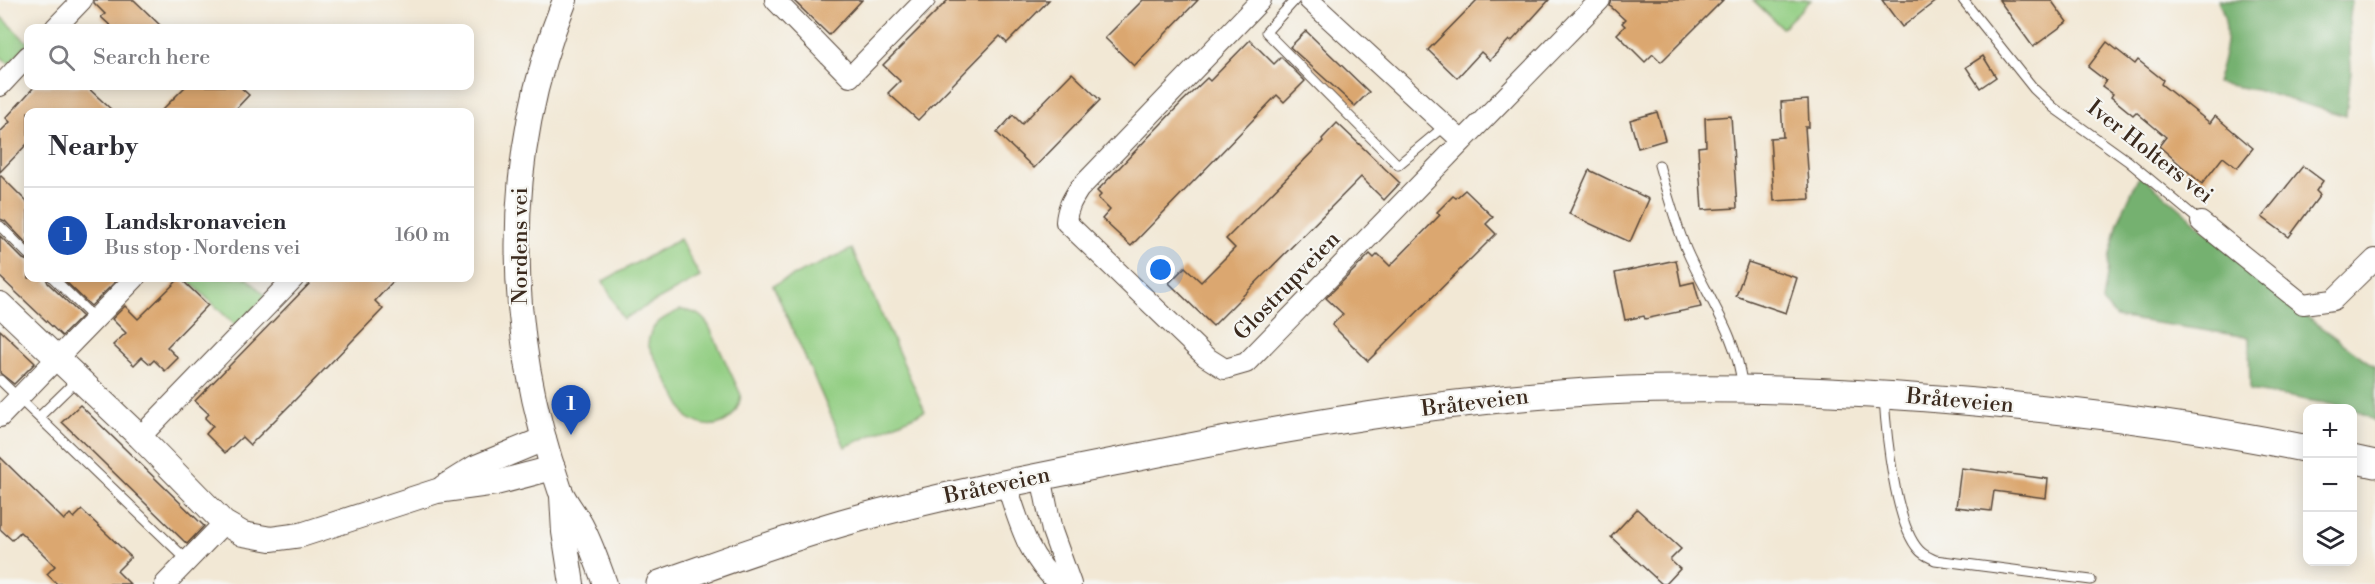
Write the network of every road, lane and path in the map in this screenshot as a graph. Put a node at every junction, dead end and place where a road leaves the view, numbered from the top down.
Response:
1 (82, 0) edge
2 (566, 0) edge
3 (775, 0) edge
4 (925, 0) edge
5 (1261, 0) edge
6 (1295, 0) edge
7 (1310, 0) edge
8 (1600, 0) edge
9 (1964, 0) edge
10 (59, 24) edge
11 (24, 60) edge
12 (0, 86) edge
13 (1446, 126) junction
14 (1462, 141) junction
15 (1659, 165) dead end
16 (2201, 222) joint
17 (0, 226) edge
18 (24, 250) edge
19 (2375, 259) edge
20 (57, 282) edge
21 (131, 282) edge
22 (290, 282) edge
23 (0, 304) edge
24 (95, 319) junction
25 (56, 358) junction
26 (78, 379) junction
27 (0, 380) edge
28 (1742, 388) junction
29 (1883, 395) junction
30 (19, 398) junction
31 (0, 417) edge
32 (39, 417) junction
33 (140, 437) junction
34 (544, 439) junction
35 (2303, 448) edge
36 (2357, 460) edge
37 (2375, 464) edge
38 (553, 468) junction
39 (1041, 476) junction
40 (1006, 483) junction
41 (437, 491) junction
42 (562, 494) junction
43 (224, 523) junction
44 (187, 560) junction
45 (2091, 580) dead end
46 (165, 584) edge
47 (572, 584) edge
48 (605, 584) edge
49 (660, 584) edge
50 (1060, 584) edge
51 (1071, 584) edge

1 - 10 street
2 - 34 street, Nordens vei
3 - 4 street
5 - 14 street, Glostrupveien
6 - 13 lane
7 - 13 street
8 - 14 street, Glostrupveien
9 - 16 lane, Iver Holters vei
11 - 12 street
13 - 14 street
15 - 28 lane
16 - 19 street, Iver Holters vei
17 - 18 lane
20 - 24 lane
21 - 24 street
22 - 33 street
23 - 25 street
24 - 25 street
25 - 26 street
25 - 30 street
26 - 32 lane
26 - 33 street
27 - 30 lane
28 - 29 main road, Bråteveien
28 - 39 main road, Bråteveien
29 - 35 main road, Bråteveien
29 - 45 lane
30 - 31 street
30 - 32 lane
32 - 44 lane
33 - 43 street
34 - 38 street, Nordens vei
34 - 41 street
36 - 37 main road
38 - 41 street
38 - 42 street, Nordens vei
39 - 40 main road, Bråteveien
39 - 51 street
40 - 49 main road, Bråteveien
40 - 50 street
41 - 43 street
42 - 47 street, Nordens vei
42 - 48 street, Nordens vei
43 - 44 street
44 - 46 street

